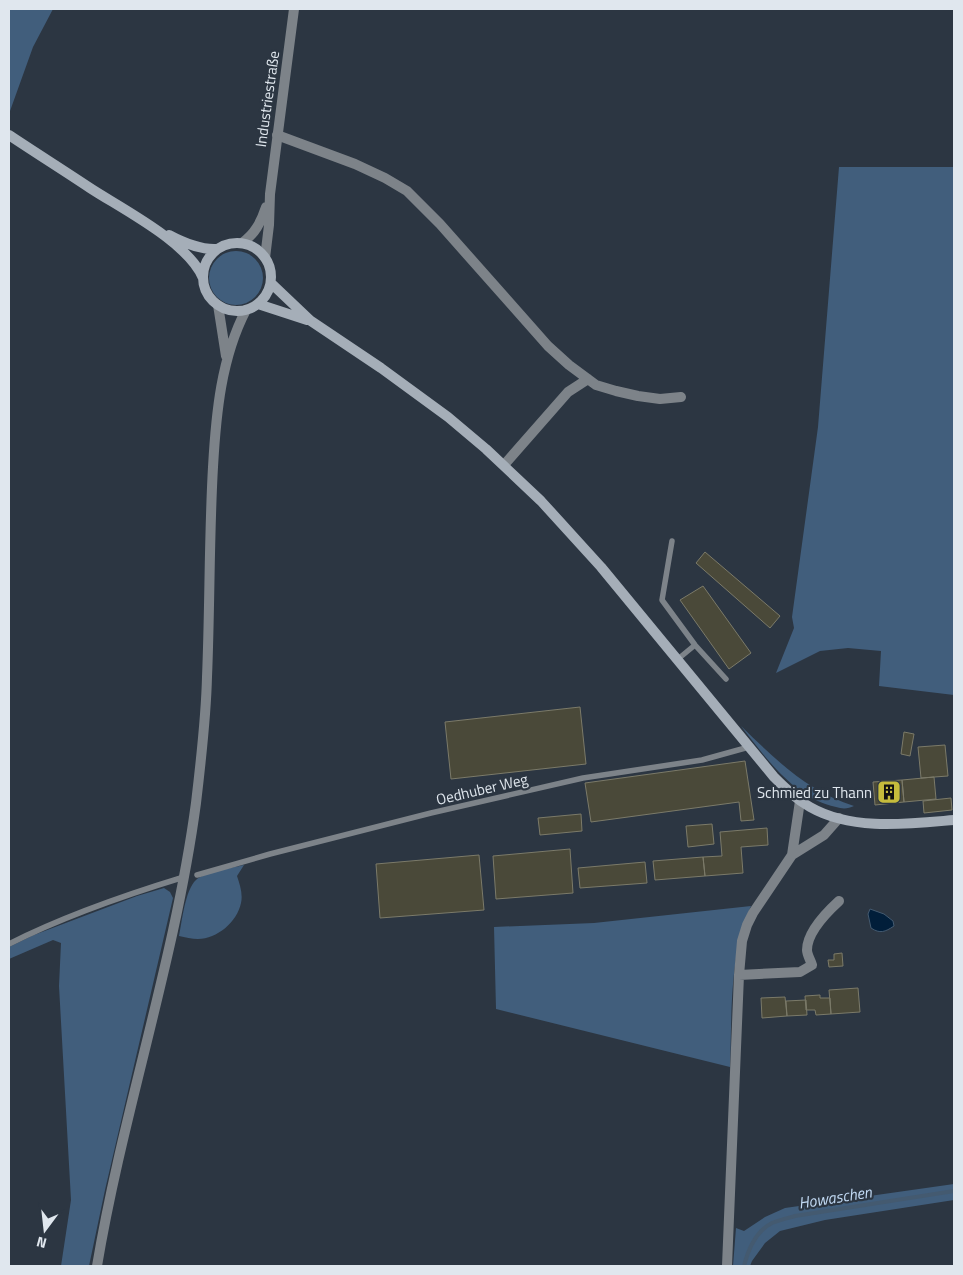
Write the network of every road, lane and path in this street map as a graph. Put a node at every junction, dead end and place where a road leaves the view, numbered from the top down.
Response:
1 (294, 9) edge
2 (9, 135) edge
3 (278, 135) junction
4 (270, 194) junction
5 (150, 225) junction
6 (242, 243) junction
7 (217, 250) junction
8 (265, 258) junction
9 (203, 278) junction
10 (271, 283) junction
11 (258, 304) junction
12 (218, 305) junction
13 (246, 310) junction
14 (310, 321) junction
15 (226, 359) junction
16 (588, 379) junction
17 (681, 397) dead end
18 (504, 465) junction
19 (672, 541) dead end
20 (695, 645) junction
21 (678, 659) junction
22 (726, 679) dead end
23 (749, 747) junction
24 (800, 801) junction
25 (839, 818) junction
26 (954, 820) edge
27 (792, 855) junction
28 (197, 875) dead end
29 (184, 876) junction
30 (839, 901) dead end
31 (9, 944) edge
32 (739, 975) junction
33 (97, 1266) edge
34 (726, 1266) edge

1 - 3 street, Industriestraße
2 - 5 main road
3 - 4 street, Industriestraße
3 - 16 street
4 - 6 street, Industriestraße
4 - 8 street, Industriestraße
5 - 7 main road
5 - 9 main road
6 - 7 main road
6 - 8 main road
7 - 9 main road
8 - 10 main road
9 - 12 main road
10 - 11 main road
10 - 14 main road
11 - 13 main road
11 - 14 main road
12 - 13 main road
12 - 15 street
13 - 15 street
14 - 18 main road
15 - 29 street
16 - 17 street
16 - 18 street
18 - 21 main road
19 - 20 lane
20 - 21 lane
20 - 22 lane
21 - 23 main road
23 - 24 main road
23 - 28 lane, Oedhuber Weg
24 - 25 main road
24 - 27 street
25 - 26 main road
25 - 27 street
27 - 32 street
29 - 31 lane
29 - 33 street
30 - 32 street
32 - 34 street

